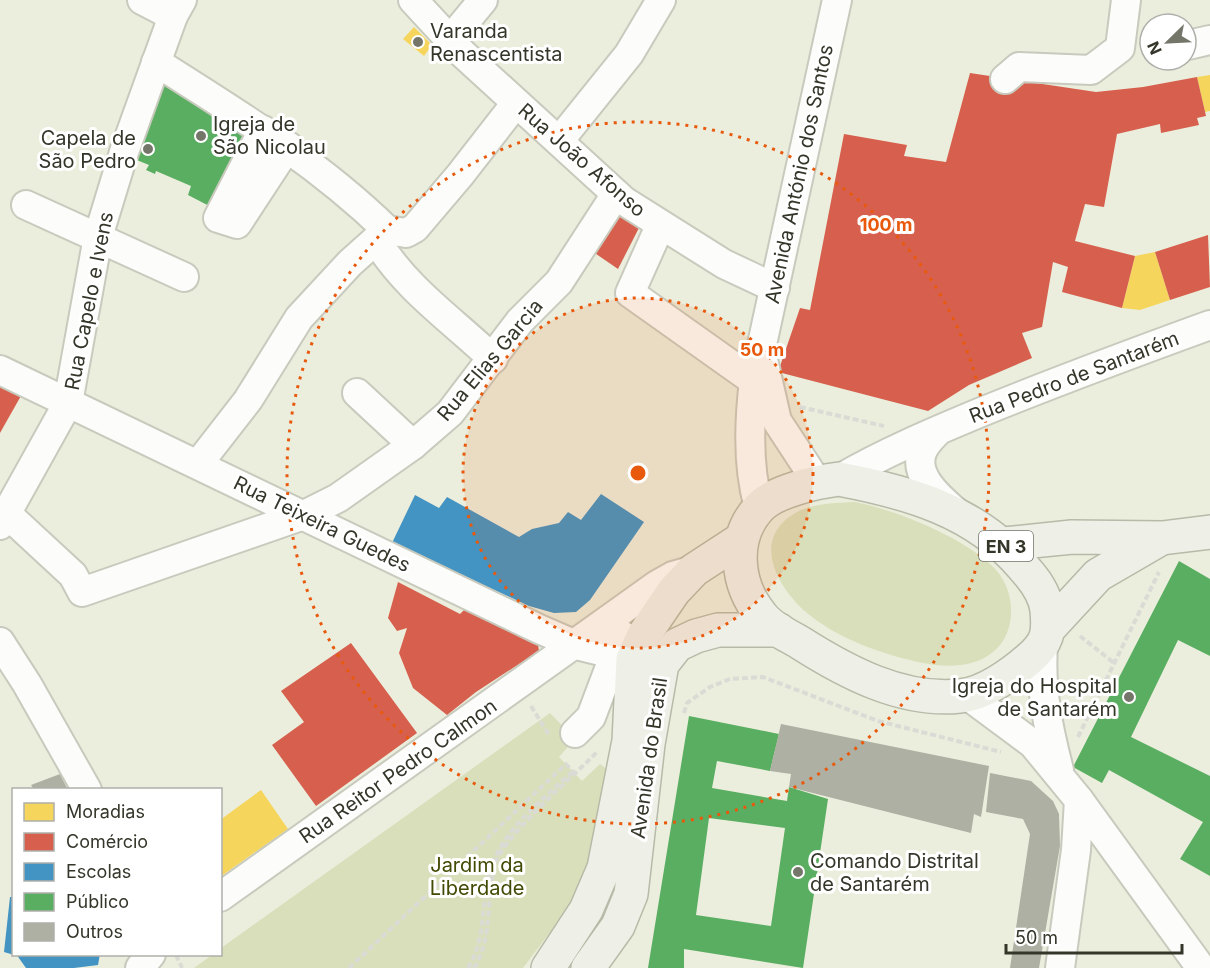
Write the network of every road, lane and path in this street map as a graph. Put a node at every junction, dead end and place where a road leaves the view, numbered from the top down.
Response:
1 (142, 0) edge
2 (413, 0) edge
3 (483, 0) edge
4 (661, 0) edge
5 (1126, 0) edge
6 (830, 4) edge
7 (178, 8) edge
8 (450, 40) junction
9 (156, 62) junction
10 (1005, 79) dead end
11 (516, 102) junction
12 (263, 130) junction
13 (559, 141) junction
14 (288, 146) junction
15 (616, 194) junction
16 (26, 205) dead end
17 (660, 226) junction
18 (382, 235) junction
19 (98, 237) junction
20 (184, 277) dead end
21 (775, 288) junction
22 (1210, 325) edge
23 (762, 347) junction
24 (493, 359) junction
25 (0, 370) edge
26 (754, 381) junction
27 (357, 393) dead end
28 (68, 403) junction
29 (789, 404) dead end
30 (889, 427) dead end
31 (938, 431) junction
32 (413, 446) junction
33 (198, 463) junction
34 (828, 481) junction
35 (759, 507) junction
36 (304, 515) junction
37 (963, 518) junction
38 (3, 519) edge
39 (1210, 532) edge
40 (740, 540) junction
41 (1004, 543) junction
42 (1162, 552) junction
43 (694, 570) junction
44 (641, 598) junction
45 (779, 630) junction
46 (1046, 637) junction
47 (1083, 639) dead end
48 (0, 642) edge
49 (576, 645) junction
50 (624, 655) junction
51 (1114, 663) junction
52 (967, 695) junction
53 (529, 703) dead end
54 (680, 724) dead end
55 (629, 741) junction
56 (562, 742) junction
57 (1075, 743) dead end
58 (1033, 744) junction
59 (566, 764) junction
60 (574, 773) junction
61 (1061, 778) junction
62 (86, 788) edge
63 (1079, 800) junction
64 (222, 896) edge
65 (149, 956) edge
66 (350, 967) edge
67 (140, 968) edge
68 (468, 968) edge
69 (474, 968) edge
70 (548, 968) edge
71 (588, 968) edge
72 (1060, 968) edge
73 (1202, 968) edge

1 - 7 street
2 - 8 street, Rua João Afonso
3 - 8 street
4 - 13 street
5 - 10 street
6 - 21 street, Avenida António dos Santos
7 - 9 street, Rua Capelo e Ivens
8 - 11 street, Rua João Afonso
9 - 12 street
9 - 19 street, Rua Capelo e Ivens
11 - 13 street, Rua João Afonso
11 - 18 street
12 - 14 street
12 - 14 street
13 - 15 street, Rua João Afonso
14 - 18 street
15 - 17 street, Rua João Afonso
15 - 24 street, Rua Elias Garcia
16 - 19 street
17 - 21 street, Rua João Afonso
17 - 26 street
18 - 24 street
18 - 33 street
19 - 20 street
19 - 28 street, Rua Capelo e Ivens
21 - 23 street, Avenida António dos Santos
22 - 31 street, Rua Pedro de Santarém
23 - 26 street, Avenida António dos Santos
23 - 34 street, Avenida António dos Santos
24 - 32 street, Rua Elias Garcia
25 - 28 street, Rua Teixeira Guedes
26 - 35 street, Avenida António dos Santos
27 - 32 street
28 - 33 street, Rua Teixeira Guedes
28 - 38 street, Rua Capelo e Ivens
29 - 30 path
31 - 34 street, Rua Pedro de Santarém
31 - 37 street
32 - 36 street, Rua Elias Garcia
33 - 36 street, Rua Teixeira Guedes
34 - 35 main road, EN 3
34 - 37 main road, EN 3
35 - 40 main road
36 - 38 street, Rua Elias Garcia
36 - 49 street, Rua Teixeira Guedes
37 - 41 main road, EN 3
39 - 42 main road, EN 3
40 - 43 main road, Avenida do Brasil
40 - 45 main road, EN 3
41 - 42 main road, EN 3
41 - 46 main road, EN 3
42 - 46 main road, EN 3
42 - 51 path
43 - 44 street, Rua Reitor Pedro Calmon
43 - 50 main road, Avenida do Brasil
44 - 49 street, Rua Reitor Pedro Calmon
44 - 50 street
45 - 52 main road, EN 3
45 - 71 main road, Avenida do Brasil
46 - 52 main road, EN 3
46 - 61 street
47 - 51 path
48 - 62 street
49 - 50 street
49 - 64 street, Rua Reitor Pedro Calmon
50 - 55 main road, Avenida do Brasil
50 - 56 street
51 - 57 path
52 - 58 street
53 - 56 path
54 - 58 path
55 - 60 path
55 - 70 main road, Avenida do Brasil
56 - 59 path
58 - 61 street
59 - 60 path
59 - 66 path
60 - 68 path
60 - 69 path
61 - 63 street
63 - 72 street
63 - 73 street
65 - 67 street

